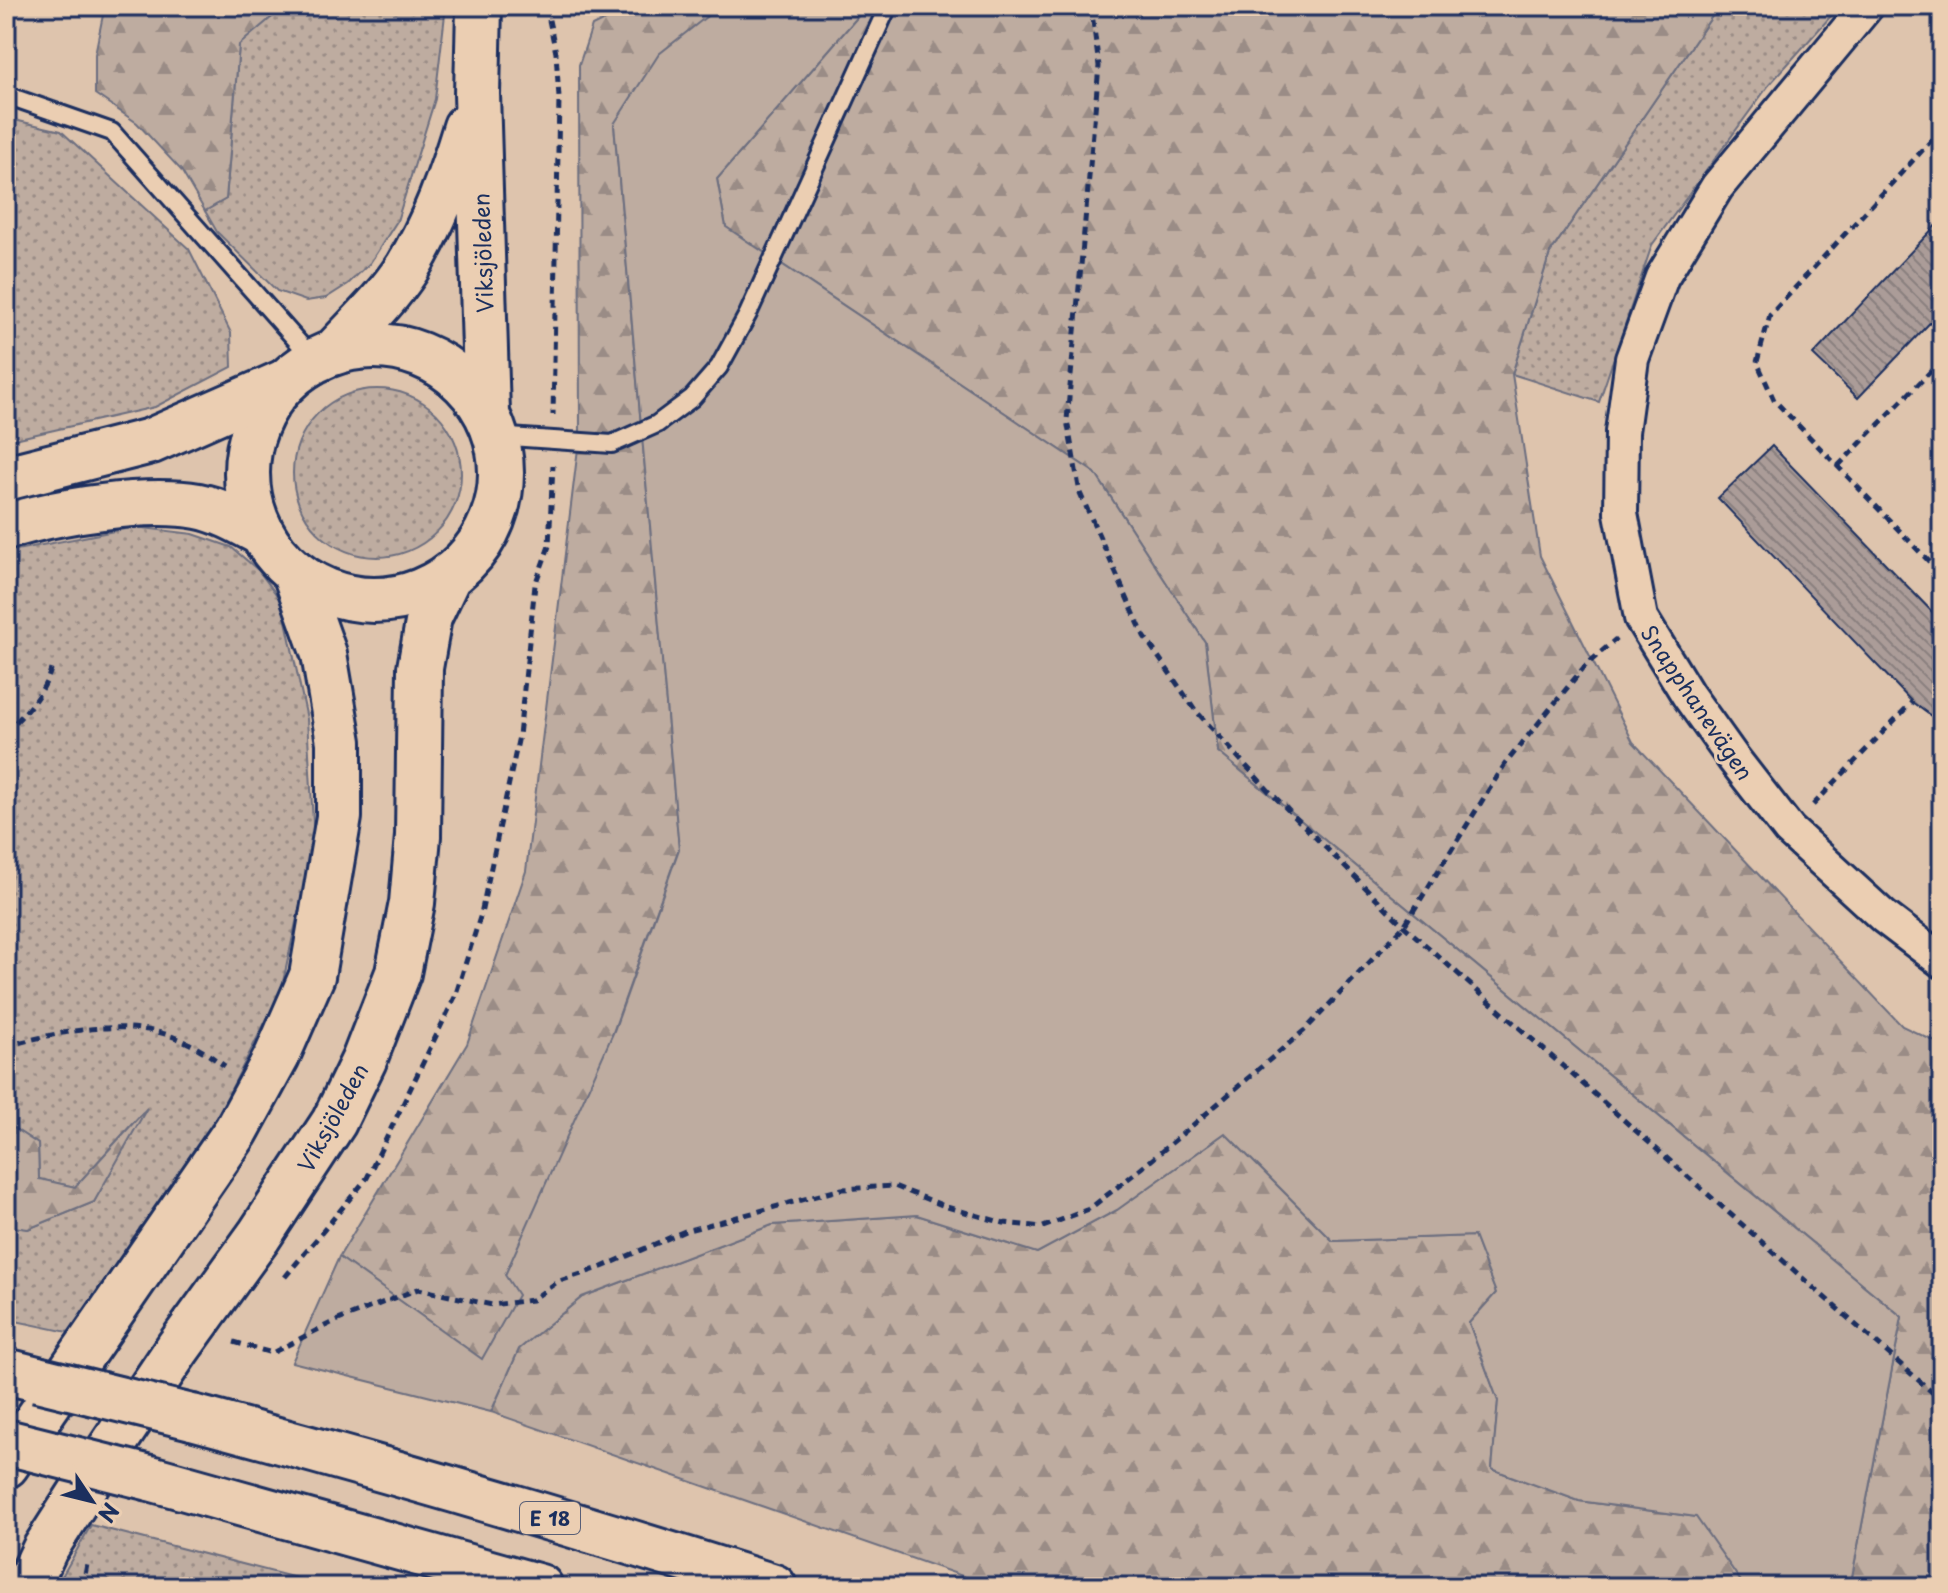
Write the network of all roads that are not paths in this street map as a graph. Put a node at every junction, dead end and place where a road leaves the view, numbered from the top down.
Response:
1 (479, 6) edge
2 (888, 6) edge
3 (1867, 6) edge
4 (477, 94) junction
5 (6, 95) edge
6 (311, 365) junction
7 (492, 424) junction
8 (6, 478) edge
9 (6, 527) edge
10 (261, 533) junction
11 (295, 573) junction
12 (448, 577) junction
13 (1942, 961) edge
14 (22, 1375) edge
15 (6, 1442) edge
16 (6, 1465) edge
17 (27, 1587) edge
18 (540, 1587) edge
19 (774, 1587) edge

1 - 4 main road, Viksjöleden
2 - 7 lane
3 - 13 street, Snapphanevägen
4 - 6 main road, Viksjöleden
4 - 7 main road, Viksjöleden
5 - 6 lane
6 - 7 main road
6 - 8 main road
6 - 10 main road
7 - 12 main road
9 - 10 main road
10 - 11 main road
11 - 12 main road
11 - 16 main road
12 - 17 main road, Viksjöleden
14 - 19 main road, E 18, bridge
15 - 18 main road, bridge

